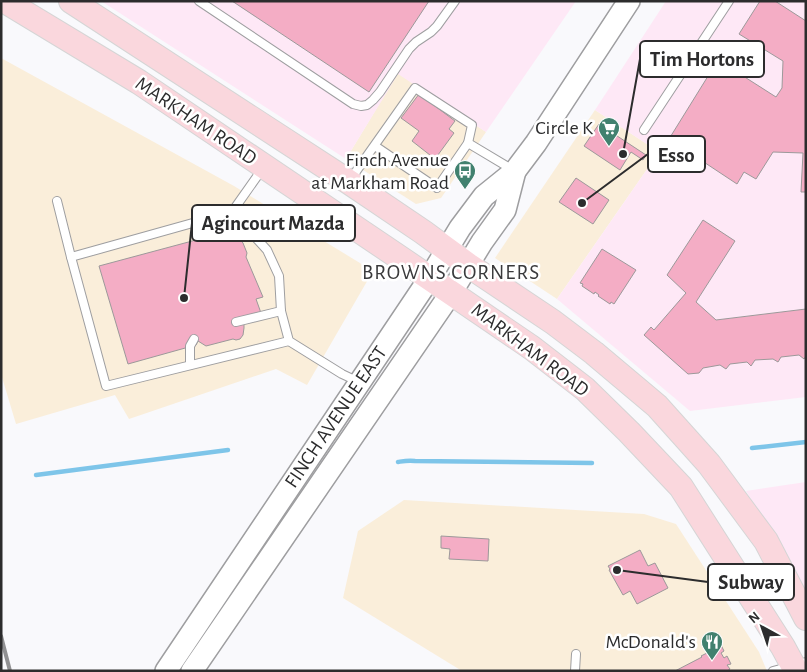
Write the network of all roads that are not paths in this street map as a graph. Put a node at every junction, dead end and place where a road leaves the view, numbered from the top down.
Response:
1 (5, 1) edge
2 (71, 1) edge
3 (199, 1) edge
4 (455, 1) edge
5 (629, 1) edge
6 (729, 1) edge
7 (644, 130) dead end
8 (468, 143) junction
9 (374, 146) junction
10 (264, 166) junction
11 (515, 172) junction
12 (349, 182) junction
13 (57, 201) dead end
14 (232, 212) junction
15 (447, 249) junction
16 (70, 257) junction
17 (468, 265) junction
18 (429, 279) junction
19 (451, 293) junction
20 (281, 311) junction
21 (236, 322) dead end
22 (194, 339) dead end
23 (289, 341) junction
24 (190, 365) junction
25 (359, 382) junction
26 (806, 618) edge
27 (576, 654) dead end
28 (792, 667) edge
29 (166, 671) edge
30 (192, 671) edge
31 (575, 671) edge

1 - 10 main road, MARKHAM ROAD
2 - 12 main road, MARKHAM ROAD
3 - 4 lane
5 - 11 main road, FINCH AVENUE EAST
6 - 7 lane
8 - 9 lane
8 - 9 lane
8 - 11 lane
9 - 12 lane
10 - 14 lane
10 - 18 main road, MARKHAM ROAD
11 - 15 main road, FINCH AVENUE EAST
11 - 17 main road, FINCH AVENUE EAST
12 - 15 main road, MARKHAM ROAD
13 - 16 lane
14 - 16 lane
14 - 20 lane
15 - 17 main road, MARKHAM ROAD
15 - 18 main road, FINCH AVENUE EAST
16 - 24 lane
17 - 19 main road, FINCH AVENUE EAST
17 - 26 main road, MARKHAM ROAD
18 - 19 main road, MARKHAM ROAD
18 - 25 main road, FINCH AVENUE EAST
19 - 28 main road, MARKHAM ROAD
19 - 30 main road, FINCH AVENUE EAST
20 - 21 lane
20 - 23 lane
22 - 24 lane
23 - 24 lane
23 - 25 lane
25 - 29 main road, FINCH AVENUE EAST
27 - 31 lane

